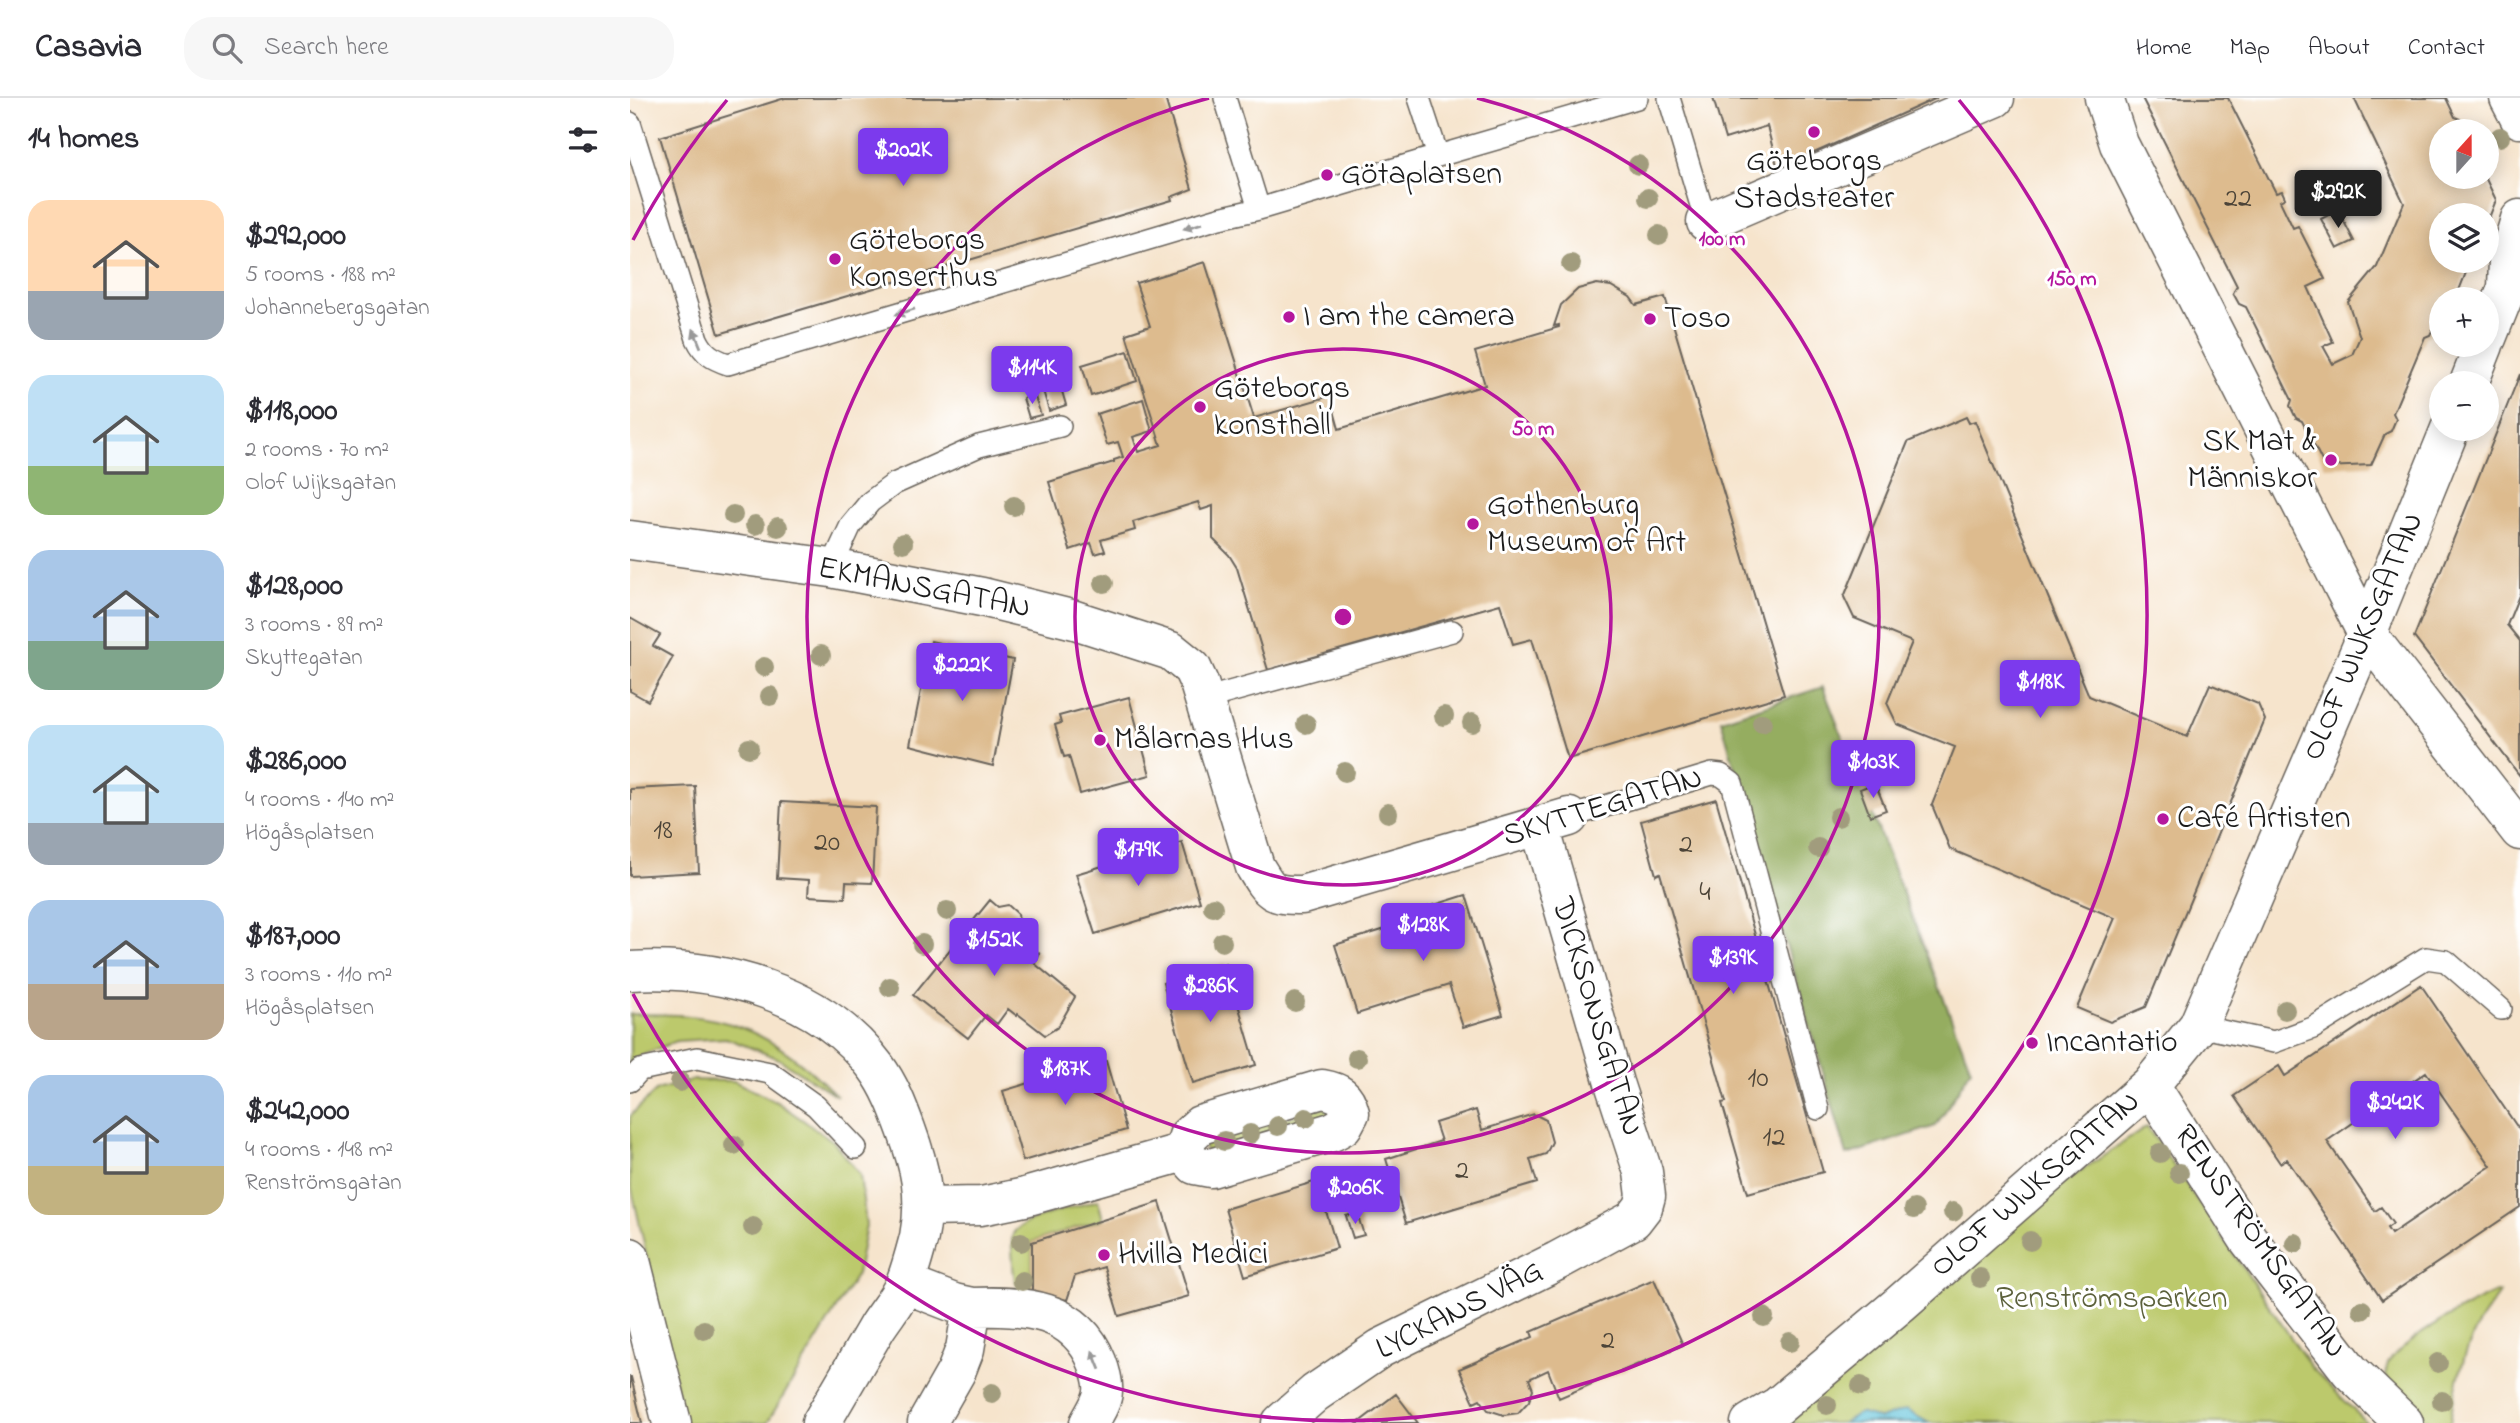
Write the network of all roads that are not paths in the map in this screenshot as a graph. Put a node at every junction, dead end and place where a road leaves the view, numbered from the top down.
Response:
1 (1225, 98) edge
2 (1419, 98) edge
3 (1637, 98) edge
4 (1669, 98) edge
5 (1995, 98) edge
6 (2104, 98) edge
7 (2509, 98) edge
8 (2520, 120) edge
9 (630, 123) edge
10 (1438, 156) junction
11 (1259, 209) junction
12 (2520, 219) edge
13 (1706, 222) joint
14 (2514, 281) edge
15 (2499, 313) edge
16 (1060, 426) dead end
17 (2445, 441) edge
18 (630, 540) edge
19 (831, 568) junction
20 (1452, 631) dead end
21 (2367, 634) junction
22 (1202, 691) junction
23 (1554, 822) junction
24 (2520, 831) edge
25 (1268, 889) joint
26 (630, 971) edge
27 (2501, 1009) dead end
28 (2198, 1026) junction
29 (630, 1082) edge
30 (2150, 1085) junction
31 (1818, 1109) dead end
32 (856, 1148) dead end
33 (1184, 1152) dead end
34 (924, 1207) junction
35 (1643, 1207) joint
36 (630, 1257) edge
37 (905, 1284) junction
38 (972, 1307) junction
39 (672, 1423) edge
40 (821, 1423) edge
41 (927, 1423) edge
42 (1089, 1423) edge
43 (1281, 1423) edge
44 (1750, 1423) edge
45 (2404, 1423) edge

1 - 11 lane
2 - 10 lane
3 - 10 lane
4 - 13 lane
5 - 13 street
6 - 21 street
7 - 8 street
11 -> 9 lane
10 - 11 lane
12 - 14 street
14 - 15 street
16 - 19 lane
17 - 21 street, OLOF WIJKSGATAN
18 - 19 street, EKMANSGATAN
19 - 22 street, EKMANSGATAN
20 - 22 lane
21 - 24 street
21 - 28 street, OLOF WIJKSGATAN
22 - 25 street, EKMANSGATAN
23 - 25 street, SKYTTEGATAN
23 - 31 lane, SKYTTEGATAN
23 - 35 street, DICKSONSGATAN
26 - 34 street
27 - 28 lane
28 - 30 street, OLOF WIJKSGATAN
29 - 32 lane
30 - 44 street, OLOF WIJKSGATAN
30 - 45 street, RENSTRÖMSGATAN
33 - 34 street
34 - 37 street
35 - 43 street, LYCKANS VÄG
36 - 39 street
37 - 38 street
37 - 40 street
38 - 41 street
42 -> 38 street

